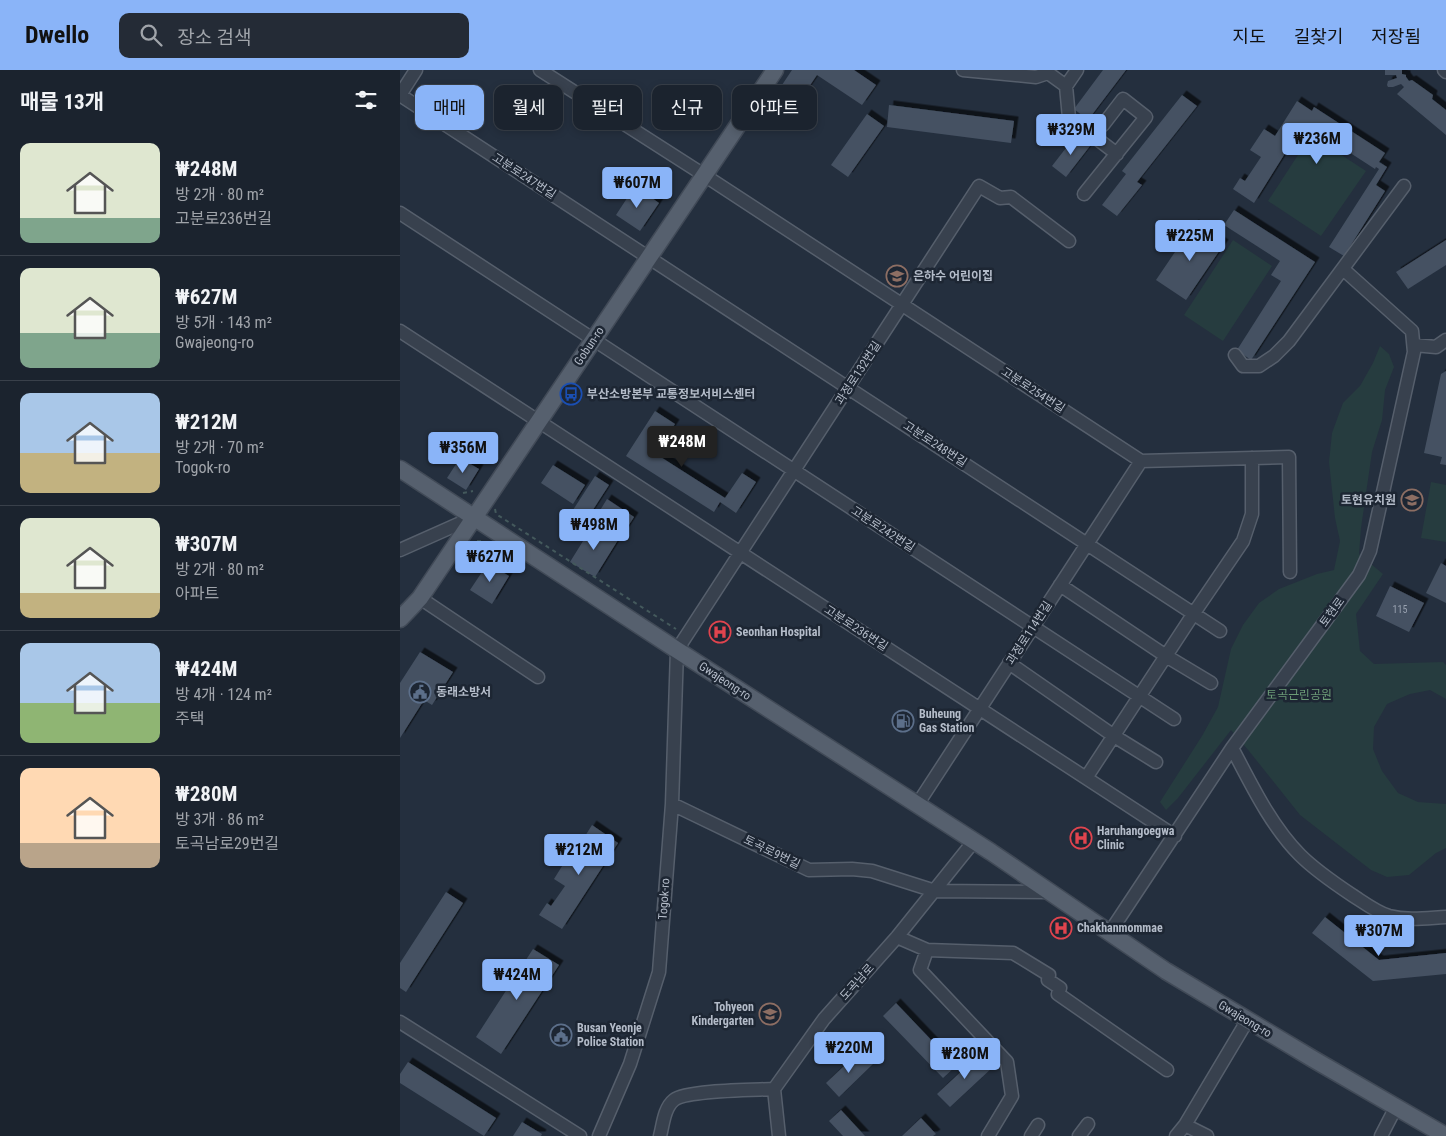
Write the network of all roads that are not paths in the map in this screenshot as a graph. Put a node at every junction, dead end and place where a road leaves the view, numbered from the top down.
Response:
1 (416, 70) edge
2 (540, 70) edge
3 (775, 70) edge
4 (963, 70) edge
5 (1078, 70) edge
6 (1066, 86) junction
7 (400, 95) edge
8 (1103, 125) dead end
9 (1117, 154) junction
10 (704, 175) junction
11 (1404, 186) dead end
12 (1084, 194) dead end
13 (400, 213) edge
14 (1069, 241) dead end
15 (649, 256) junction
16 (1343, 269) junction
17 (902, 304) junction
18 (400, 331) edge
19 (593, 340) junction
20 (1446, 340) edge
21 (1414, 345) junction
22 (1235, 355) dead end
23 (849, 387) junction
24 (538, 421) junction
25 (1252, 458) junction
26 (1141, 461) junction
27 (400, 469) edge
28 (794, 471) junction
29 (474, 517) junction
30 (1087, 544) junction
31 (400, 550) edge
32 (740, 553) junction
33 (1290, 572) dead end
34 (1060, 585) junction
35 (420, 598) junction
36 (1194, 613) junction
37 (400, 619) edge
38 (1033, 627) junction
39 (1220, 631) dead end
40 (677, 650) junction
41 (1166, 656) junction
42 (1009, 663) junction
43 (538, 677) dead end
44 (1211, 683) dead end
45 (1139, 697) junction
46 (979, 709) junction
47 (1174, 719) dead end
48 (1114, 736) junction
49 (1232, 748) junction
50 (1156, 762) dead end
51 (1086, 778) junction
52 (672, 804) junction
53 (917, 805) junction
54 (1175, 836) junction
55 (974, 841) junction
56 (935, 891) junction
57 (1051, 892) junction
58 (1446, 917) edge
59 (1110, 932) junction
60 (897, 937) junction
61 (927, 950) junction
62 (1248, 1021) junction
63 (400, 1022) edge
64 (1167, 1070) dead end
65 (774, 1090) junction
66 (1396, 1107) junction
67 (1088, 1124) dead end
68 (1038, 1125) dead end
69 (1185, 1125) junction
70 (580, 1136) edge
71 (598, 1136) edge
72 (660, 1136) edge
73 (779, 1136) edge
74 (988, 1136) edge
75 (1031, 1136) edge
76 (1079, 1136) edge
77 (1176, 1136) edge
78 (1207, 1136) edge
79 (1381, 1136) edge
80 (1446, 1136) edge

1 - 7 street
2 - 10 street, 고분로254번길
3 - 10 main road, Gobun-ro
4 - 6 street
5 - 6 street
6 - 9 street
7 - 15 street, 고분로247번길
8 - 9 street
9 - 12 street
10 - 15 main road, Gobun-ro
10 - 17 street, 고분로254번길
11 - 16 street
13 - 19 street, 고분로242번길
14 - 17 street, 과정로132번길
15 - 19 main road, Gobun-ro
15 - 23 street, 고분로248번길
16 - 21 street
16 - 22 street
17 - 23 street, 과정로132번길
17 - 26 street, 고분로254번길
18 - 24 street, 고분로236번길
19 - 24 main road, Gobun-ro
19 - 28 street, 고분로242번길
20 - 21 street
21 - 49 street, 토현로
23 - 28 street, 과정로132번길
23 - 30 street, 고분로248번길
24 - 29 main road, Gobun-ro
24 - 32 street, 고분로236번길
25 - 26 street
25 - 33 street
25 - 36 street
26 - 30 street, 과정로114번길
27 - 29 main road, Gwajeong-ro
28 - 32 street, 과정로132번길
28 - 38 street, 고분로242번길
29 - 31 street
29 - 35 main road, Gobun-ro
29 - 40 main road, Gwajeong-ro
30 - 34 street, 과정로114번길
30 - 36 street, 고분로248번길
32 - 40 street, 과정로132번길
32 - 46 street, 고분로236번길
34 - 38 street, 과정로114번길
34 - 41 street
35 - 37 main road, Gobun-ro
35 - 43 street
36 - 39 street, 고분로248번길
36 - 41 street
38 - 42 street, 과정로114번길
38 - 45 street, 고분로242번길
40 - 52 street, Togok-ro
40 - 53 main road, Gwajeong-ro
41 - 44 street
41 - 45 street
42 - 46 street, 과정로114번길
42 - 48 street
45 - 47 street, 고분로242번길
45 - 48 street
46 - 51 street, 고분로236번길
46 - 53 street, 과정로114번길
48 - 50 street
48 - 51 street
49 - 54 street, 토현로
49 - 58 street
51 - 54 street, 고분로236번길
52 - 56 street, 토곡로9번길
52 - 71 street, Togok-ro
53 - 55 main road, Gwajeong-ro
54 - 59 street, 토현로
55 - 56 street, 도곡남로
55 - 57 main road, Gwajeong-ro
56 - 57 street
56 - 60 street, 도곡남로
57 - 59 main road, Gwajeong-ro
59 - 62 main road, Gwajeong-ro
60 - 61 street
60 - 65 street, 도곡남로
61 - 64 street
61 - 74 street
62 - 66 main road, Gwajeong-ro
62 - 69 street
63 - 70 street
65 - 72 street
65 - 73 street
66 - 79 street
66 - 80 main road, Gwajeong-ro
67 - 76 street
68 - 75 street
69 - 77 street
69 - 78 street

